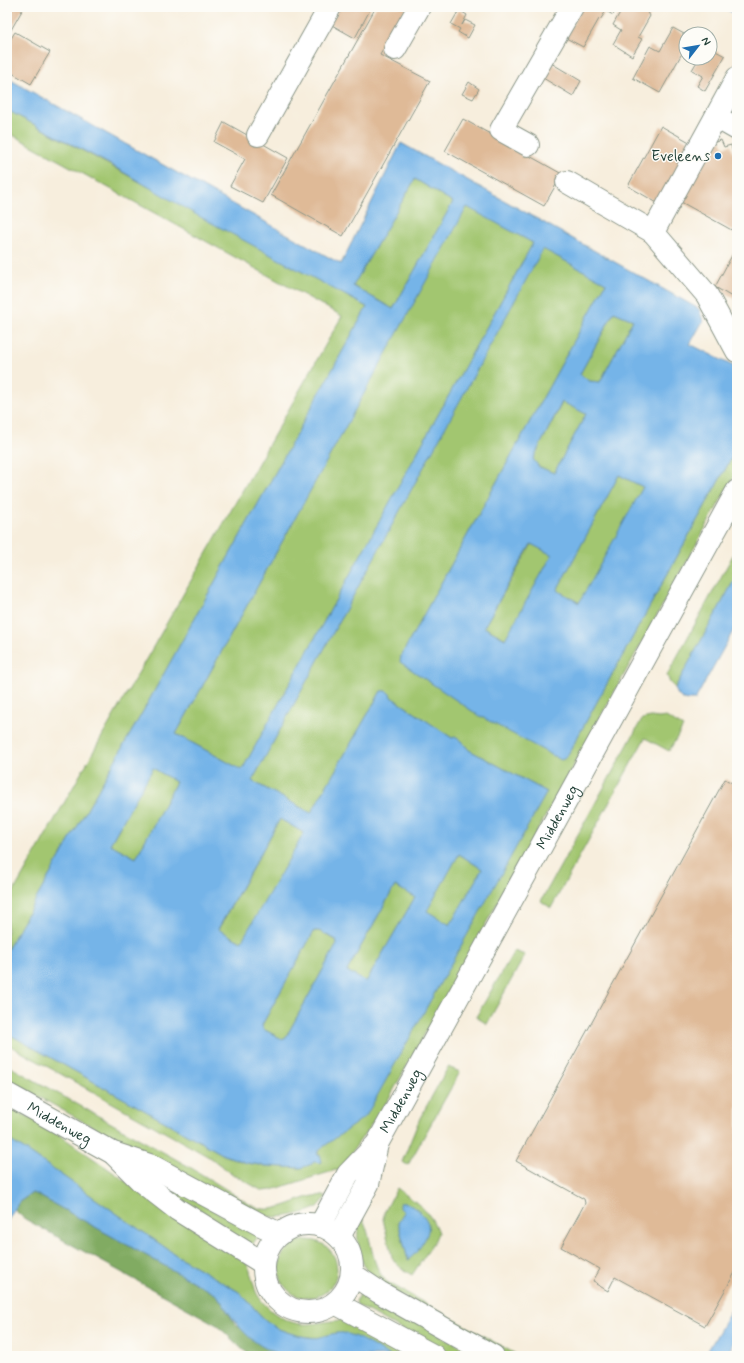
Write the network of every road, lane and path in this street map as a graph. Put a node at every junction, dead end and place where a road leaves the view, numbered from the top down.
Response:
1 (329, 7) edge
2 (419, 7) edge
3 (572, 7) edge
4 (395, 49) dead end
5 (737, 78) edge
6 (716, 117) junction
7 (737, 130) edge
8 (258, 135) dead end
9 (528, 146) dead end
10 (567, 182) dead end
11 (653, 232) junction
12 (737, 351) edge
13 (737, 490) edge
14 (7, 1094) edge
15 (377, 1144) junction
16 (112, 1153) junction
17 (320, 1226) junction
18 (280, 1234) junction
19 (339, 1237) junction
20 (264, 1263) junction
21 (352, 1274) junction
22 (335, 1303) junction
23 (434, 1356) edge
24 (493, 1356) edge

1 - 8 street
2 - 4 street
3 - 9 street
5 - 6 street
6 - 7 street
6 - 11 street
10 - 11 street
11 - 12 street
13 - 15 street, Middenweg
14 - 16 street, Middenweg
15 - 17 street, Middenweg
15 - 19 street, Middenweg
16 - 18 street, Middenweg
16 - 20 street, Middenweg
17 - 18 street
17 - 19 street
18 - 20 street
19 - 21 street
20 - 22 street
21 - 22 street
21 - 24 street
22 - 23 street

